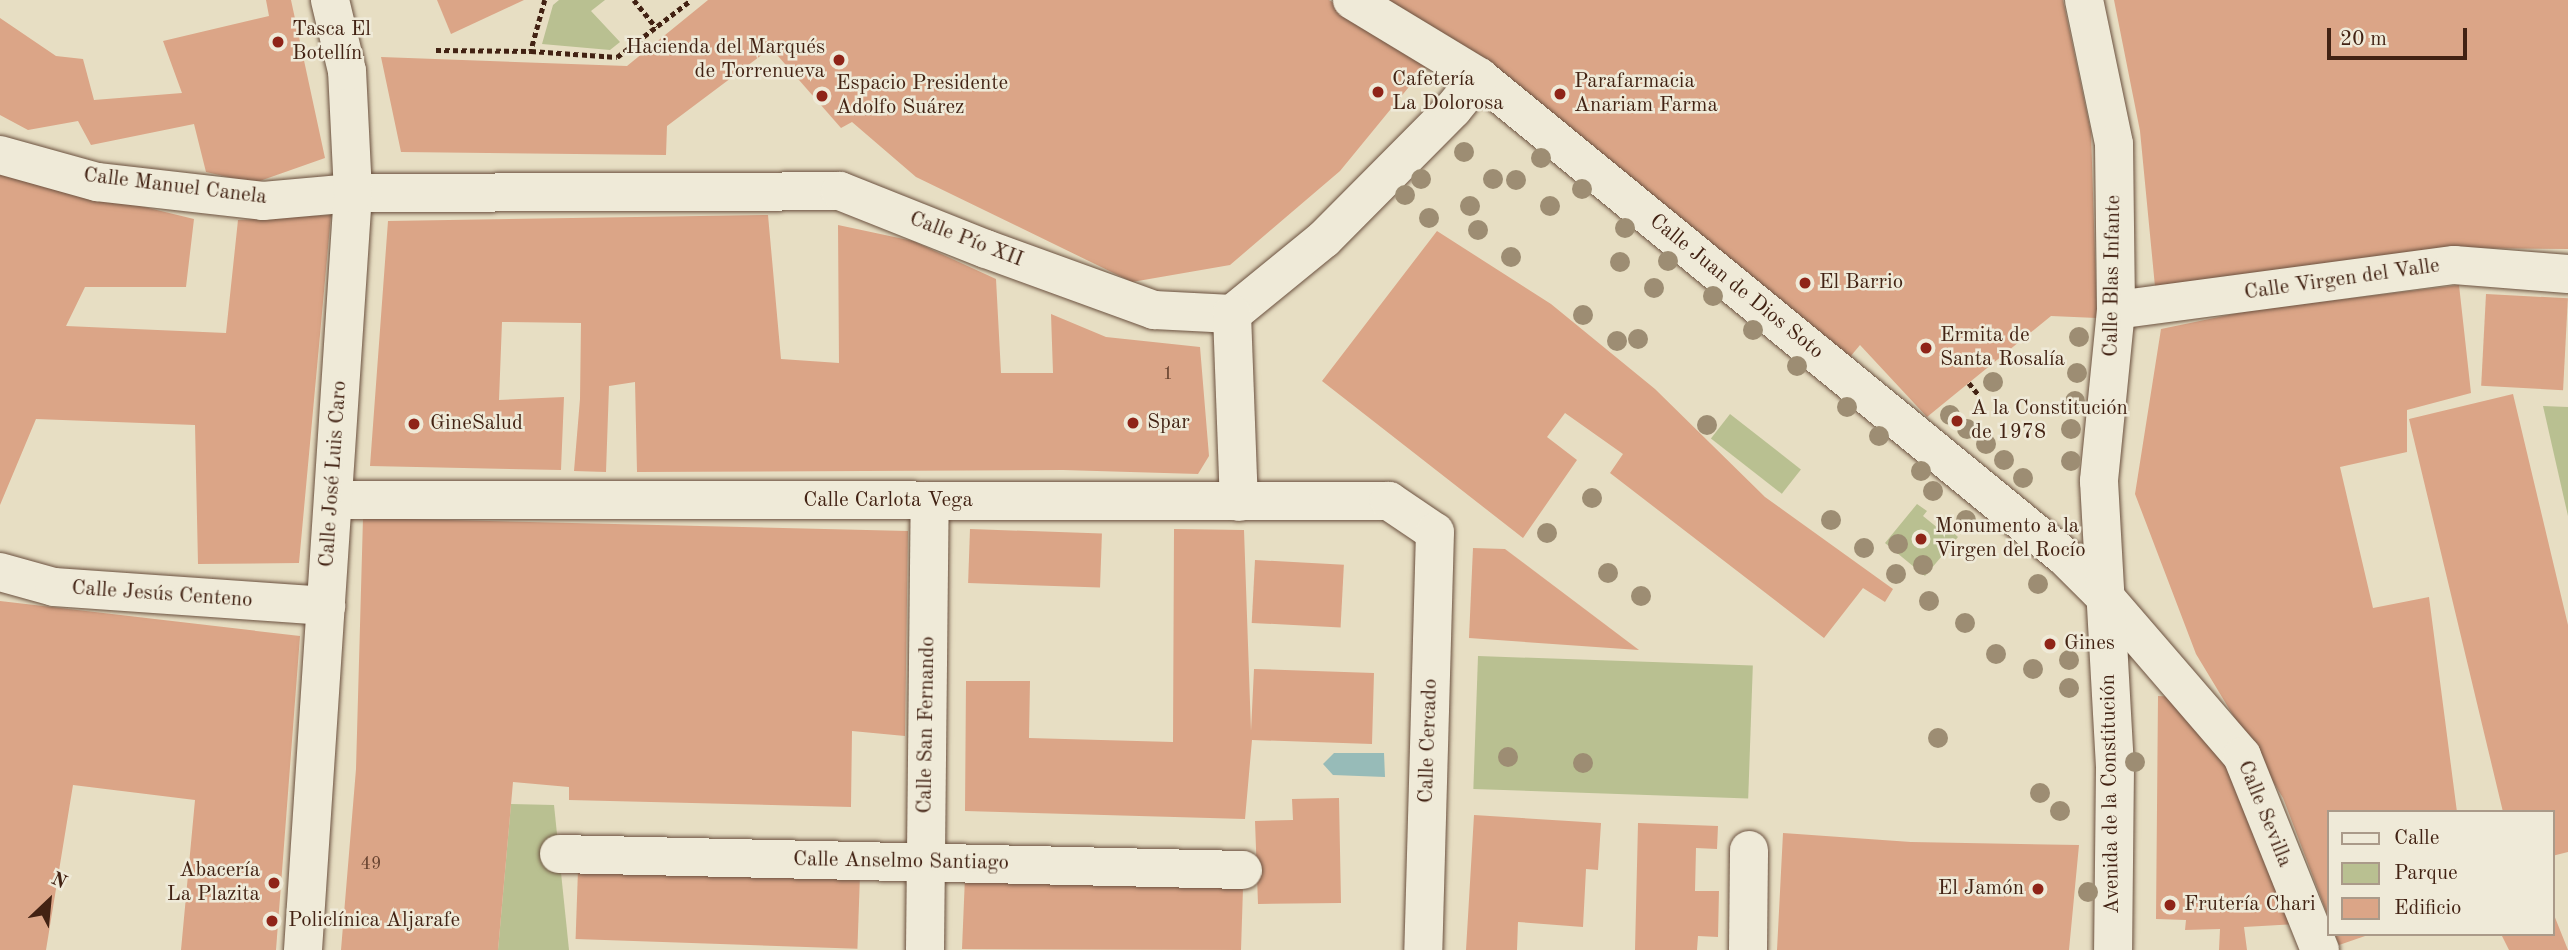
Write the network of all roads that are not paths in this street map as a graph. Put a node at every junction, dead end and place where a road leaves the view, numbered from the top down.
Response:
1 (330, 0) edge
2 (1352, 0) edge
3 (2084, 0) edge
4 (1479, 77) junction
5 (0, 155) edge
6 (353, 193) junction
7 (2568, 274) edge
8 (2116, 310) junction
9 (1232, 314) junction
10 (333, 500) junction
11 (930, 501) junction
12 (1239, 502) junction
13 (1435, 532) joint
14 (0, 572) edge
15 (2104, 596) junction
16 (326, 606) junction
17 (1749, 850) dead end
18 (559, 854) dead end
19 (926, 863) junction
20 (1242, 870) dead end
21 (303, 950) edge
22 (925, 950) edge
23 (1423, 950) edge
24 (1748, 950) edge
25 (2113, 950) edge
26 (2320, 950) edge

1 - 6 street, Calle José Luis Caro
2 - 4 street, Calle Juan de Dios Soto
3 - 8 street, Calle Blas Infante
4 - 9 street
4 - 15 street, Calle Juan de Dios Soto
5 - 6 street, Calle Manuel Canela
6 - 9 street, Calle Pío XII
6 - 10 street, Calle José Luis Caro
7 - 8 street, Calle Virgen del Valle
8 - 15 street, Calle Blas Infante
9 - 12 street
10 - 11 street, Calle Carlota Vega
10 - 16 street, Calle José Luis Caro
11 - 12 street, Calle Carlota Vega
11 - 19 street, Calle San Fernando
12 - 13 street, Calle Carlota Vega
13 - 23 street, Calle Cercado
14 - 16 street, Calle Jesús Centeno
15 - 25 street, Avenida de la Constitución
15 - 26 street, Calle Sevilla
16 - 21 street, Calle José Luis Caro
17 - 24 street
18 - 19 street, Calle Anselmo Santiago
19 - 20 street, Calle Anselmo Santiago
19 - 22 street, Calle San Fernando

